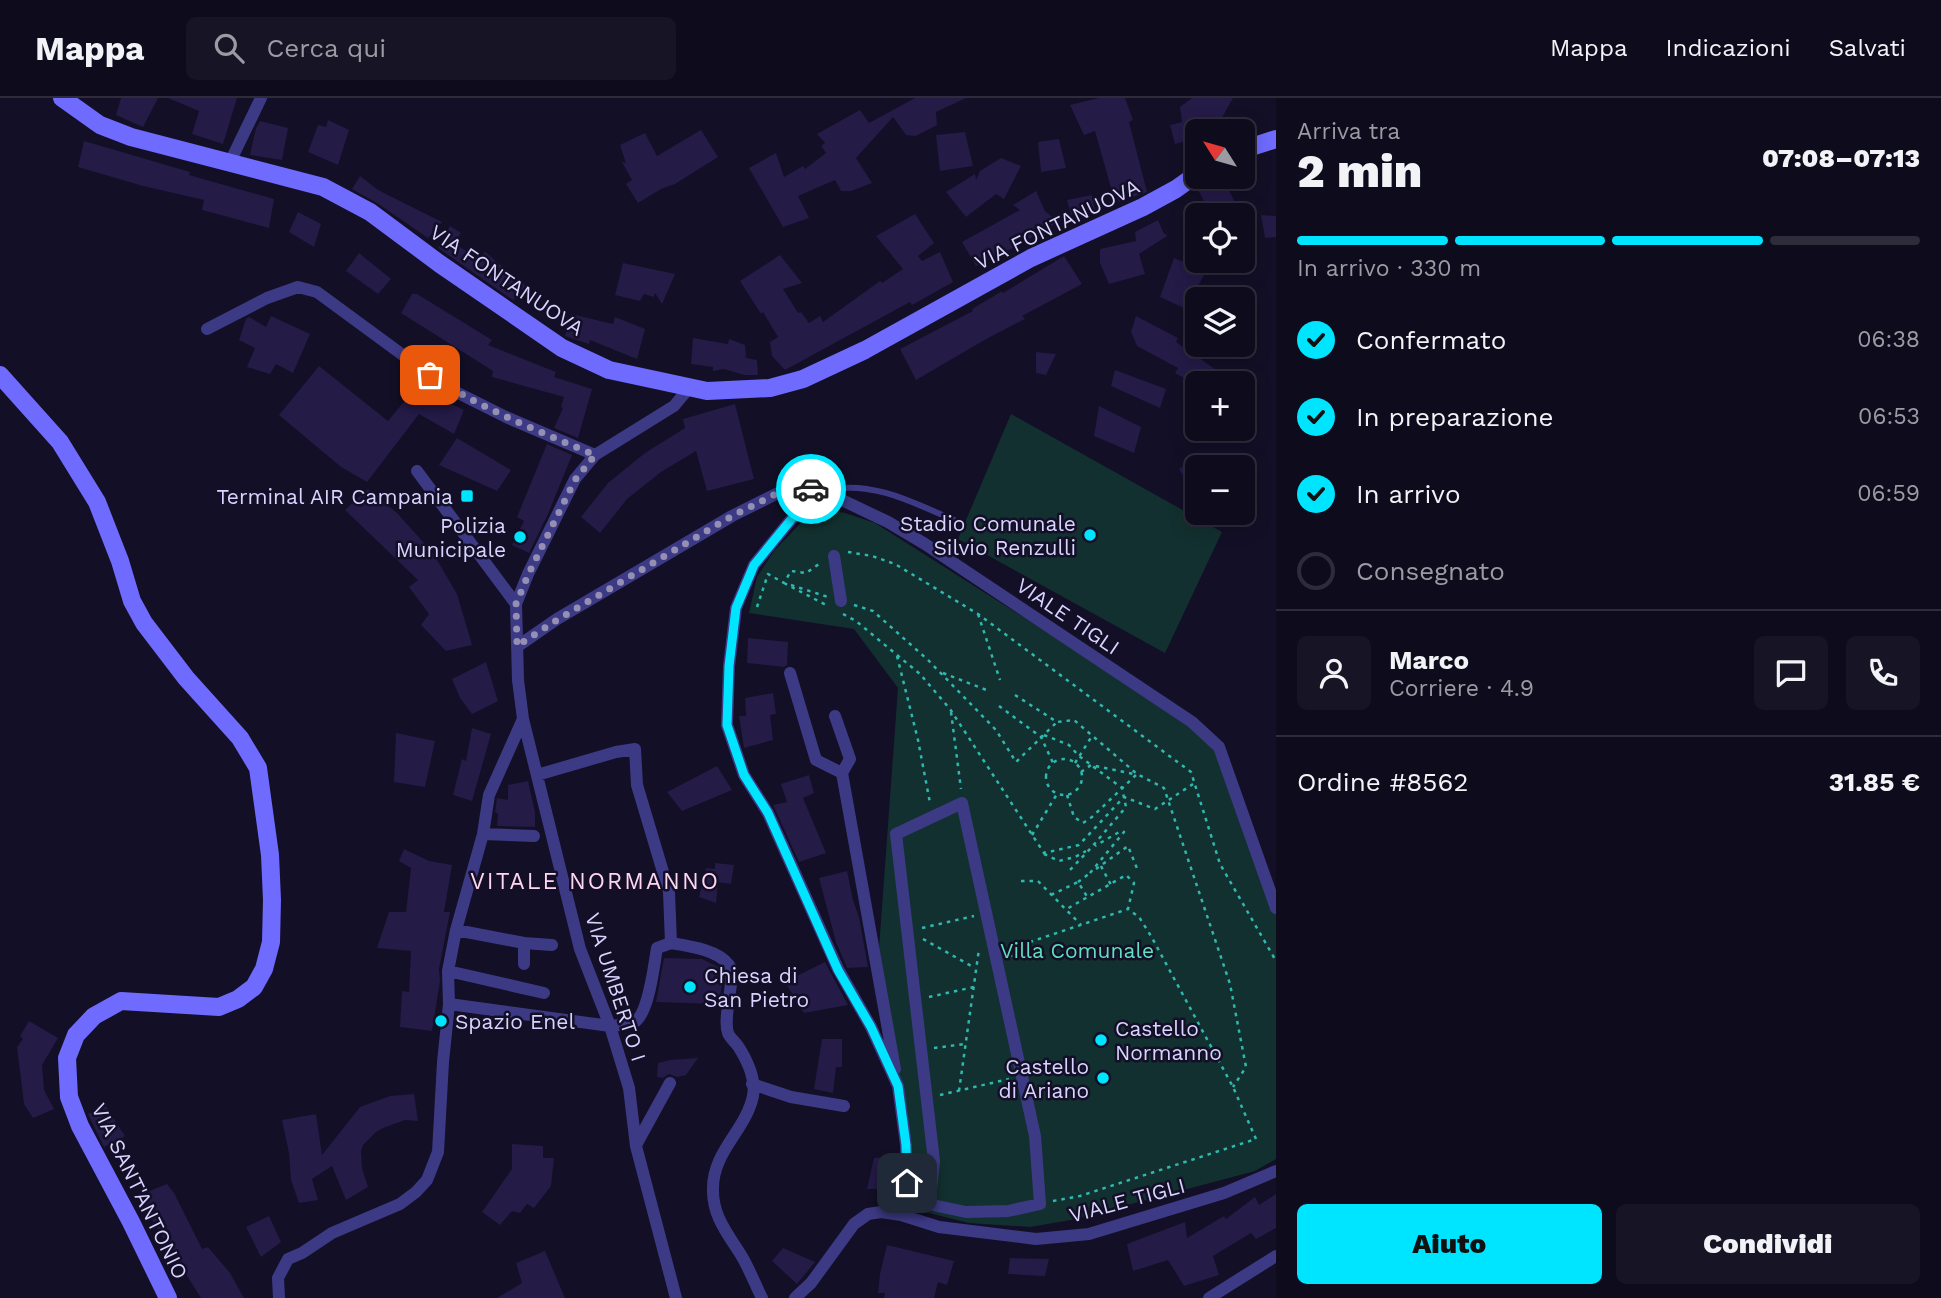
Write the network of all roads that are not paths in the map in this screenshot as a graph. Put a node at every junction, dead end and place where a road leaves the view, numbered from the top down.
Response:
1 (62, 98) edge
2 (261, 98) edge
3 (1276, 139) edge
4 (1255, 146) edge
5 (230, 162) junction
6 (1185, 183) edge
7 (207, 330) dead end
8 (0, 375) edge
9 (689, 388) junction
10 (595, 455) junction
11 (417, 471) dead end
12 (823, 491) junction
13 (956, 521) dead end
14 (834, 556) road end
15 (516, 604) junction
16 (836, 605) road end
17 (517, 646) junction
18 (790, 673) dead end
19 (835, 716) dead end
20 (523, 719) junction
21 (842, 773) junction
22 (537, 775) junction
23 (483, 834) junction
24 (534, 836) dead end
25 (1276, 908) edge
26 (456, 930) junction
27 (524, 943) junction
28 (671, 943) junction
29 (552, 945) dead end
30 (524, 964) dead end
31 (448, 971) junction
32 (544, 993) dead end
33 (449, 1004) junction
34 (610, 1026) junction
35 (670, 1083) dead end
36 (752, 1084) junction
37 (898, 1086) junction
38 (844, 1106) dead end
39 (636, 1146) junction
40 (1276, 1171) edge
41 (1040, 1204) joint
42 (901, 1215) junction
43 (1276, 1256) edge
44 (168, 1298) edge
45 (279, 1298) edge
46 (676, 1298) edge
47 (762, 1298) edge
48 (795, 1298) edge
49 (1209, 1298) edge

1 - 5 street, VIA FONTANUOVA
2 - 5 street
3 - 4 street
5 - 9 street, VIA FONTANUOVA
6 - 9 street, VIA FONTANUOVA
7 - 10 street
8 - 44 street, VIA SANT'ANTONIO
9 - 10 street
10 - 15 street
11 - 15 street
12 - 13 lane
12 - 17 street, VIALE TIGLI
12 - 25 street, VIALE TIGLI
12 - 37 street
14 - 16 street
15 - 17 street, VIA UMBERTO I
17 - 20 street, VIA UMBERTO I
18 - 21 street
19 - 21 street
20 - 22 street, VIA UMBERTO I
20 - 23 street
21 - 37 street
22 - 28 street
22 - 34 street, VIA UMBERTO I
23 - 24 street
23 - 26 street
26 - 27 street
26 - 31 street
27 - 29 street
27 - 30 street
28 - 34 street
28 - 36 street
31 - 32 street
31 - 33 street
33 - 34 street
33 - 45 street
34 - 39 street, VIA UMBERTO I
35 - 39 street
36 - 38 street
36 - 47 street
37 - 42 street
39 - 46 street, VIA UMBERTO I
40 - 42 street, VIALE TIGLI
41 - 41 street
42 - 48 street, VIALE TIGLI
43 - 49 street

